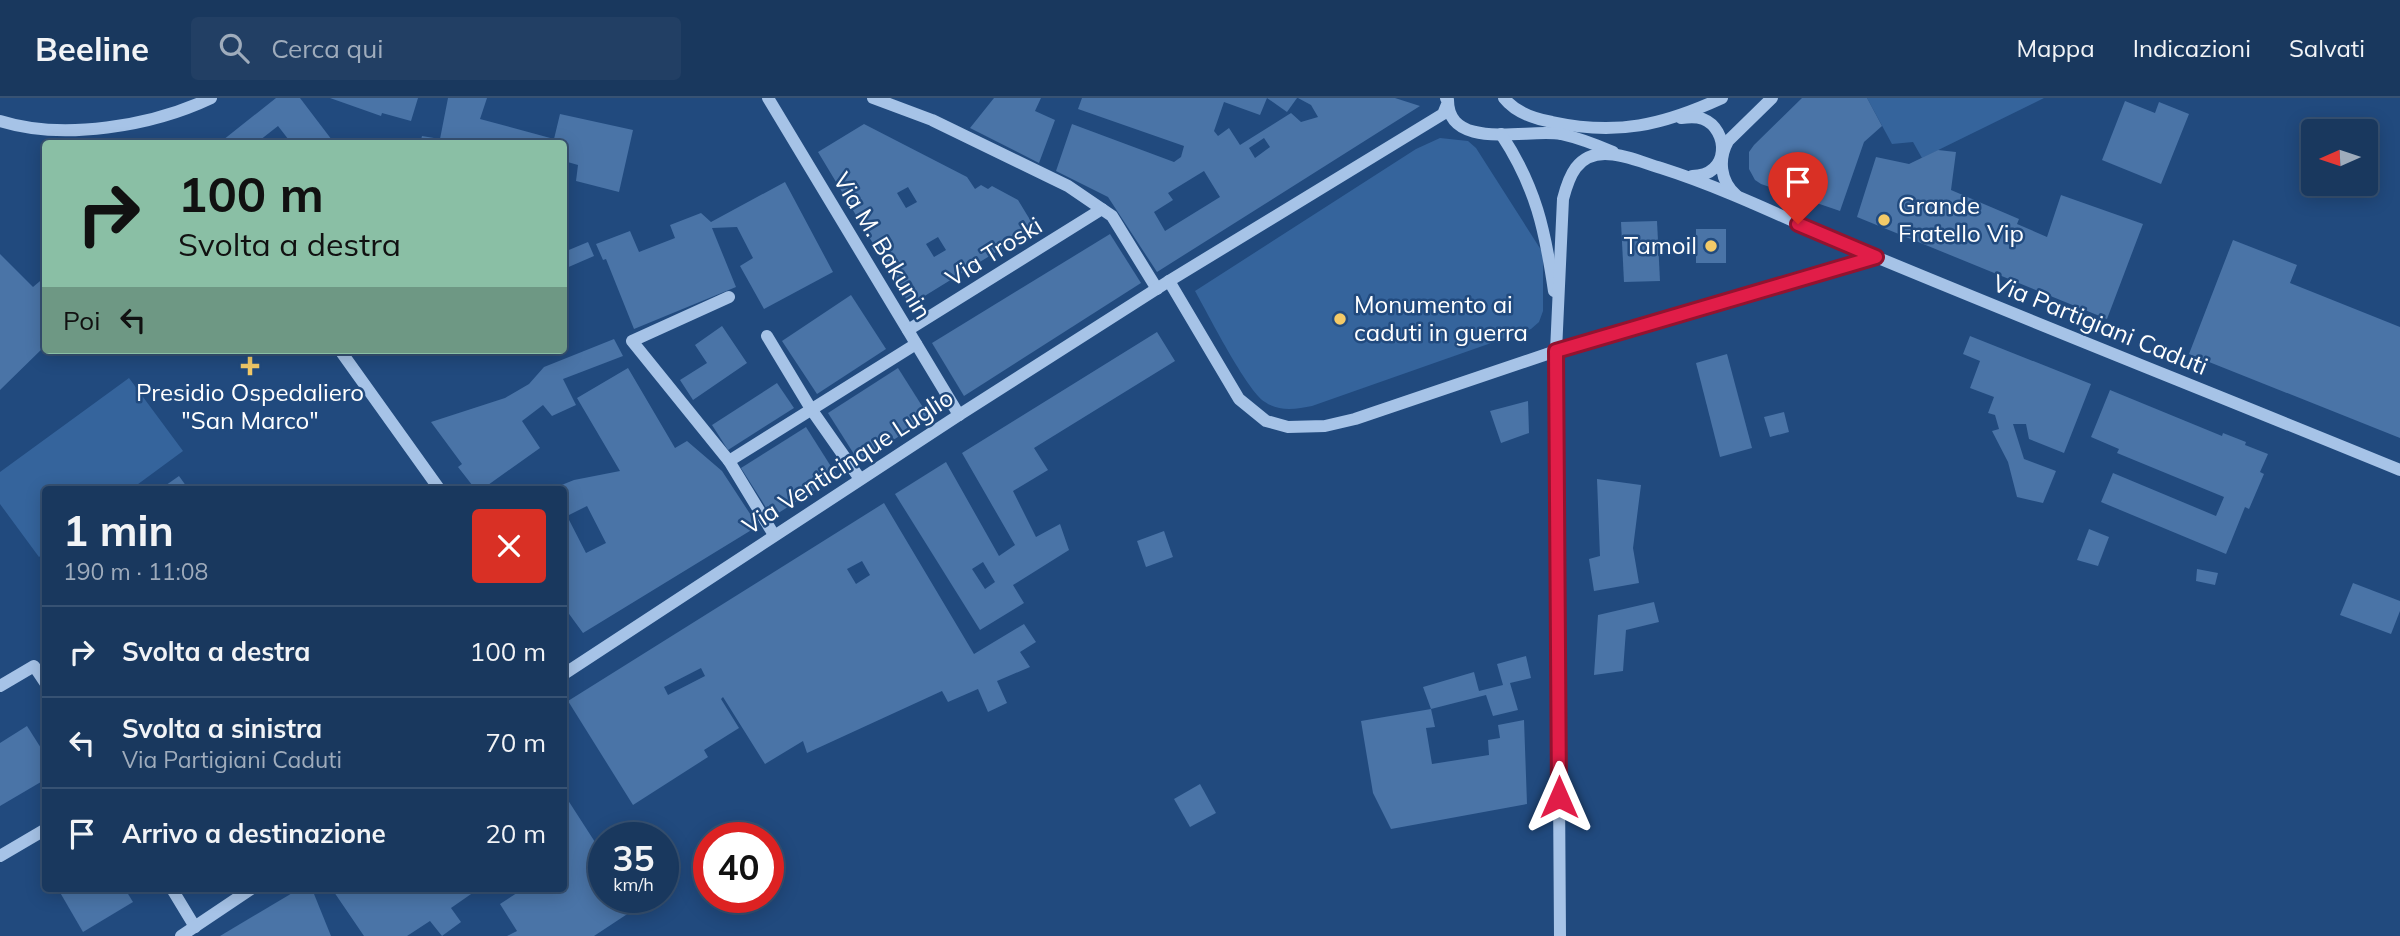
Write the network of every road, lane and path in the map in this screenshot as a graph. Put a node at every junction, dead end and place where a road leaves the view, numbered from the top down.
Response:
1 (211, 98) edge
2 (768, 98) edge
3 (873, 98) edge
4 (1504, 98) edge
5 (1722, 98) edge
6 (1772, 98) edge
7 (1447, 99) edge
8 (1667, 119) junction
9 (0, 121) edge
10 (1501, 134) junction
11 (1623, 157) junction
12 (1722, 157) junction
13 (1684, 176) junction
14 (1740, 198) junction
15 (1102, 209) junction
16 (1876, 257) junction
17 (1169, 281) junction
18 (1157, 289) junction
19 (729, 297) dead end
20 (1558, 319) junction
21 (908, 330) junction
22 (768, 336) dead end
23 (916, 344) junction
24 (1556, 351) junction
25 (343, 354) edge
26 (811, 409) junction
27 (959, 415) junction
28 (729, 461) junction
29 (2400, 470) edge
30 (860, 479) junction
31 (437, 486) edge
32 (774, 536) junction
33 (567, 667) edge
34 (42, 678) edge
35 (0, 686) edge
36 (42, 831) edge
37 (0, 856) edge
38 (174, 892) edge
39 (247, 892) edge
40 (195, 927) junction
41 (181, 936) edge
42 (1560, 936) edge

1 - 9 street
2 - 21 street, Via M. Bakunin
3 - 15 street
4 - 8 street
5 - 8 street
6 - 12 street
7 - 10 street
7 - 17 street, Via Venticinque Luglio
8 - 12 street
10 - 11 street
10 - 20 street
11 - 13 street, Via Partigiani Caduti
11 - 20 street
12 - 13 street
12 - 14 street
13 - 14 street, Via Partigiani Caduti
14 - 16 street, Via Partigiani Caduti
15 - 18 street
15 - 21 street, Via Troski
16 - 24 street
16 - 29 street, Via Partigiani Caduti
17 - 18 street, Via Venticinque Luglio
17 - 24 street
18 - 27 street, Via Venticinque Luglio
19 - 28 street
20 - 24 street
21 - 23 street, Via M. Bakunin
22 - 26 street
23 - 26 street
23 - 27 street, Via M. Bakunin
24 - 42 street
25 - 31 street
26 - 28 street
26 - 30 street
27 - 30 street, Via Venticinque Luglio
28 - 32 street
30 - 32 street, Via Venticinque Luglio
32 - 33 street, Via Venticinque Luglio
34 - 35 street
36 - 37 street
38 - 40 street
39 - 40 street
40 - 41 street

